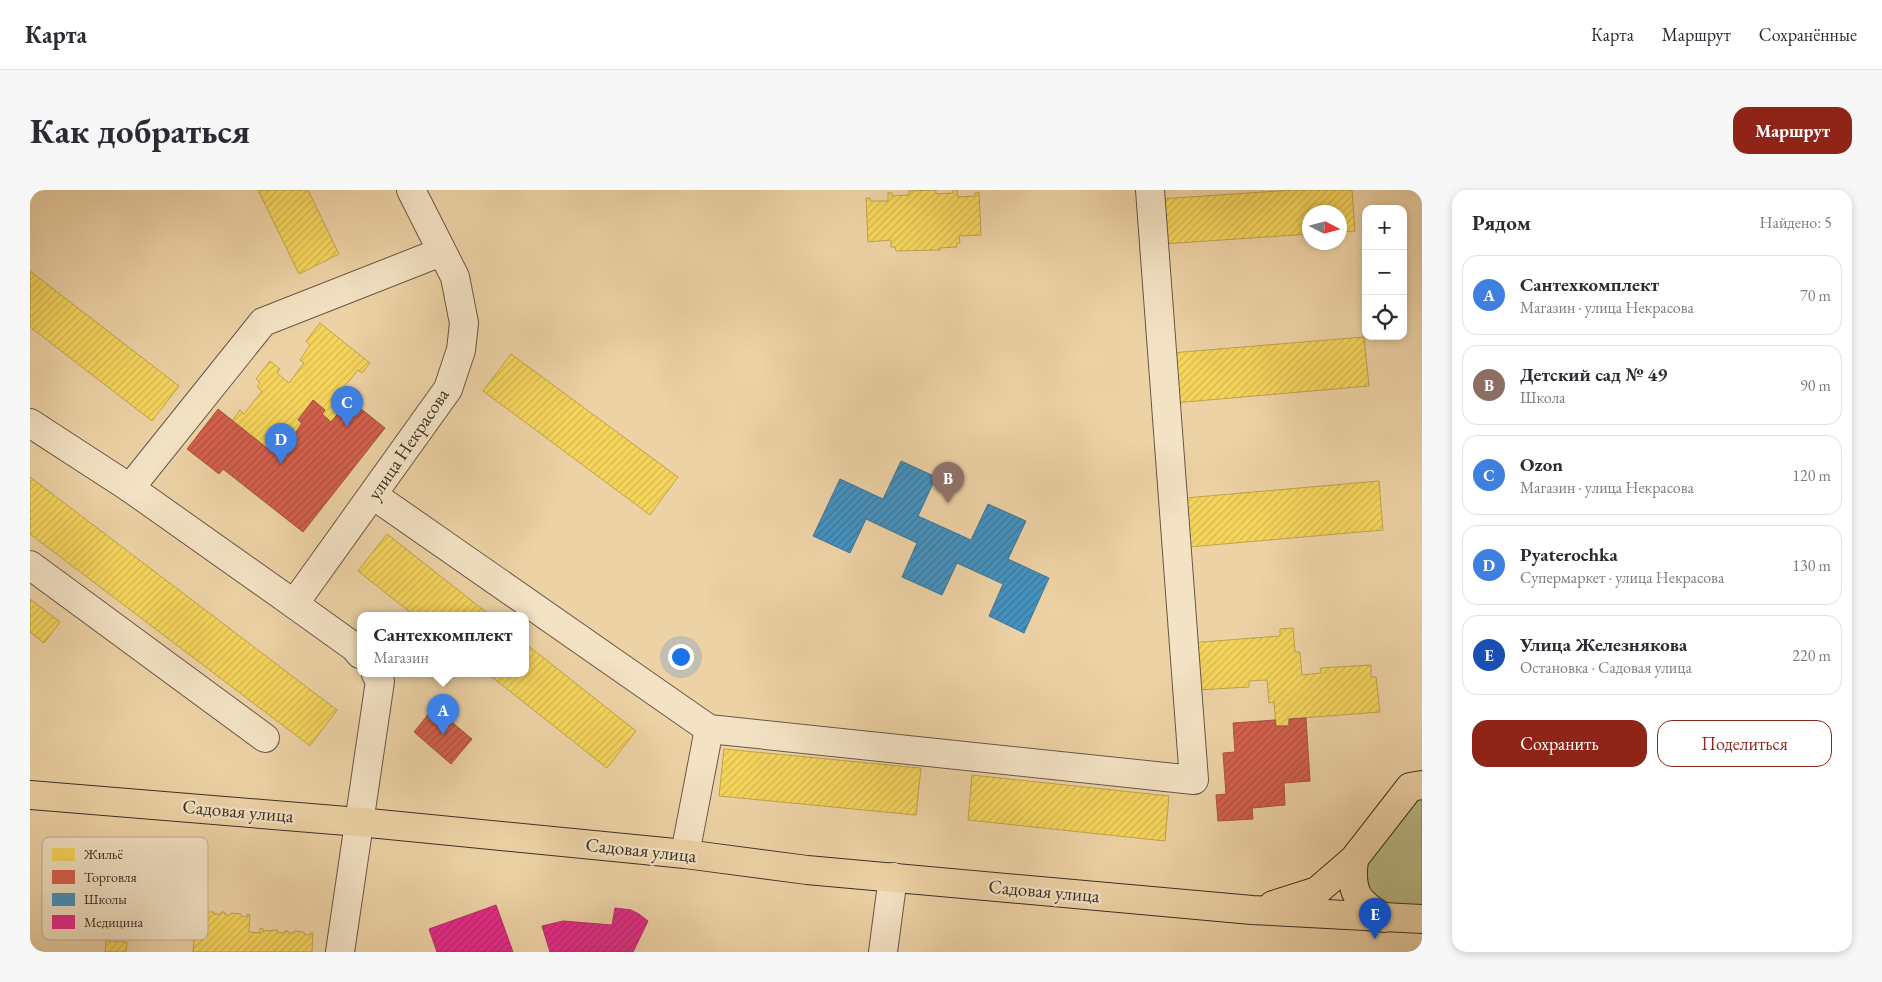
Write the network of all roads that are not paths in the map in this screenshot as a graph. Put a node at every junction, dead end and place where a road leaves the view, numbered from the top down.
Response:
1 (411, 190) edge
2 (1150, 190) edge
3 (441, 252) junction
4 (30, 423) edge
5 (130, 488) junction
6 (373, 496) junction
7 (30, 565) edge
8 (294, 604) junction
9 (357, 650) edge
10 (378, 677) edge
11 (709, 729) junction
12 (266, 738) dead end
13 (1418, 780) edge
14 (30, 795) edge
15 (359, 822) junction
16 (685, 854) junction
17 (1354, 859) junction
18 (893, 877) junction
19 (1252, 910) junction
20 (1384, 918) junction
21 (1422, 919) edge
22 (340, 952) edge
23 (883, 952) edge

1 - 3 street, улица Некрасова
2 - 11 street
3 - 5 street
3 - 6 street, улица Некрасова
4 - 5 street
5 - 8 street
6 - 8 street, улица Некрасова
6 - 11 street
7 - 12 street
8 - 9 street
10 - 15 street
11 - 16 street
13 - 17 main road
14 - 15 main road, Садовая улица
15 - 16 main road, Садовая улица
15 - 22 street
16 - 18 main road, Садовая улица
17 - 19 main road
17 - 20 main road
18 - 19 main road, Садовая улица
18 - 23 street
19 - 20 main road, Садовая улица
20 - 21 main road, Садовая улица

